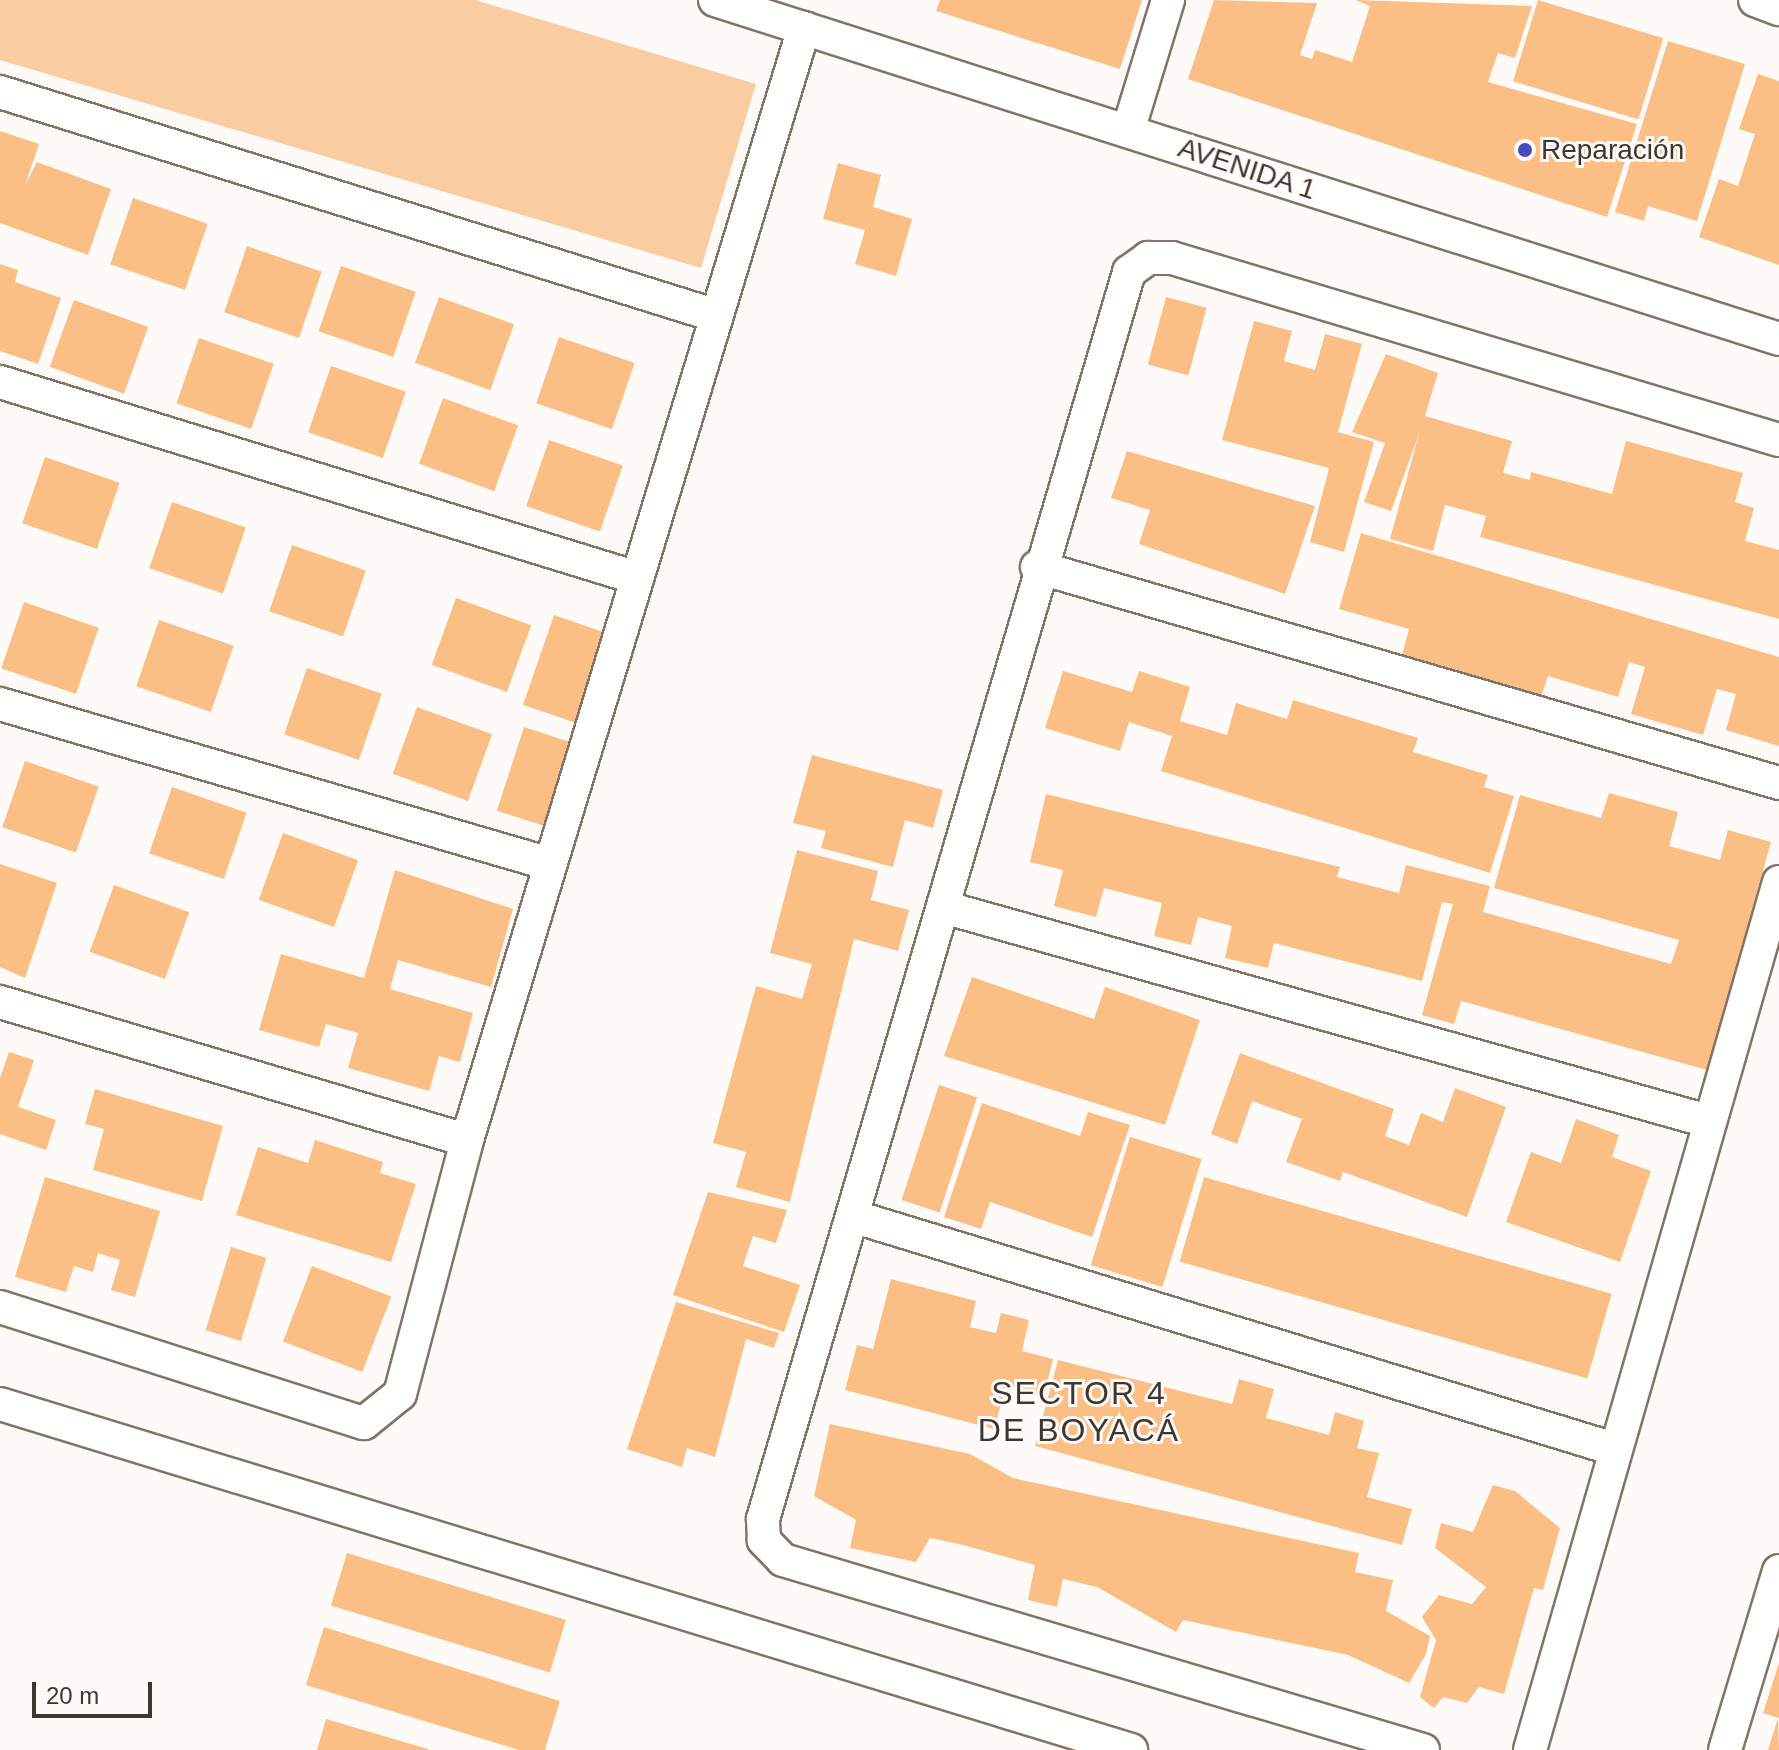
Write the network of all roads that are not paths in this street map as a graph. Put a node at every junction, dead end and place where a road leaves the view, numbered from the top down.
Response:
1 (715, 0) edge
2 (1168, 0) edge
3 (1755, 0) edge
4 (1779, 9) edge
5 (804, 28) junction
6 (0, 92) edge
7 (1128, 131) junction
8 (717, 316) junction
9 (1779, 339) edge
10 (0, 382) edge
11 (1779, 440) edge
12 (1037, 567) junction
13 (637, 578) junction
14 (0, 704) edge
15 (1779, 783) edge
16 (550, 864) junction
17 (1779, 882) edge
18 (943, 907) junction
19 (0, 1002) edge
20 (1708, 1121) junction
21 (467, 1140) junction
22 (852, 1216) junction
23 (0, 1307) edge
24 (0, 1404) edge
25 (1611, 1448) junction
26 (1779, 1571) edge
27 (1131, 1750) edge
28 (1423, 1750) edge
29 (1530, 1750) edge
30 (1725, 1750) edge

1 - 5 street, AVENIDA 1
2 - 7 street
3 - 4 street
5 - 7 street, AVENIDA 1
5 - 8 street
6 - 8 street
7 - 9 street, AVENIDA 1
8 - 13 street
10 - 13 street
11 - 12 street
12 - 15 street
12 - 18 street
13 - 16 street
14 - 16 street
16 - 21 street
17 - 20 street
18 - 20 street
18 - 22 street
19 - 21 street
20 - 25 street
21 - 23 street
22 - 25 street
22 - 28 street
24 - 27 street
25 - 29 street
26 - 30 street

